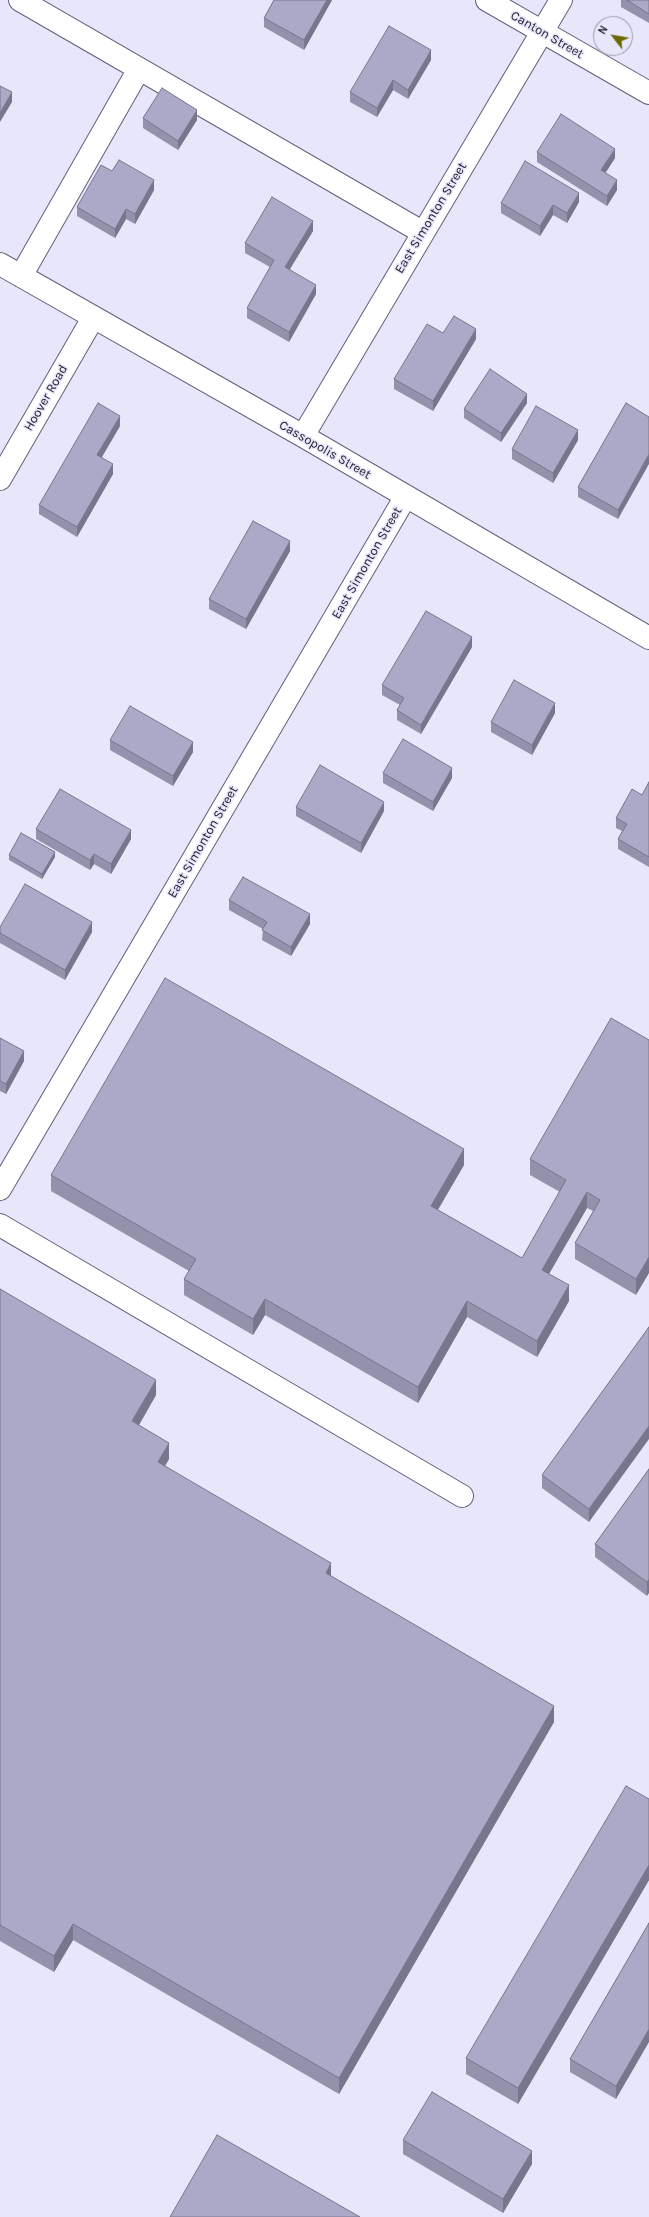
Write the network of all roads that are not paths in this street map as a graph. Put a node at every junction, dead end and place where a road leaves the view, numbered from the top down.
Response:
1 (20, 0) edge
2 (487, 0) edge
3 (561, 0) edge
4 (541, 32) junction
5 (139, 69) junction
6 (649, 93) edge
7 (422, 232) junction
8 (0, 264) edge
9 (21, 276) junction
10 (93, 318) junction
11 (303, 436) junction
12 (0, 479) edge
13 (406, 496) junction
14 (649, 638) edge
15 (0, 1189) edge
16 (0, 1225) edge
17 (462, 1496) dead end

1 - 5 street
2 - 4 street, Canton Street
3 - 4 street, East Simonton Street
4 - 6 street, Canton Street
4 - 7 street, East Simonton Street
5 - 7 street
5 - 9 street
7 - 11 street, East Simonton Street
8 - 9 street, Cassopolis Street
9 - 10 street, Cassopolis Street
10 - 11 street, Cassopolis Street
10 - 12 street, Hoover Road
11 - 13 street, Cassopolis Street
13 - 14 street, Cassopolis Street
13 - 15 street, East Simonton Street
16 - 17 street

